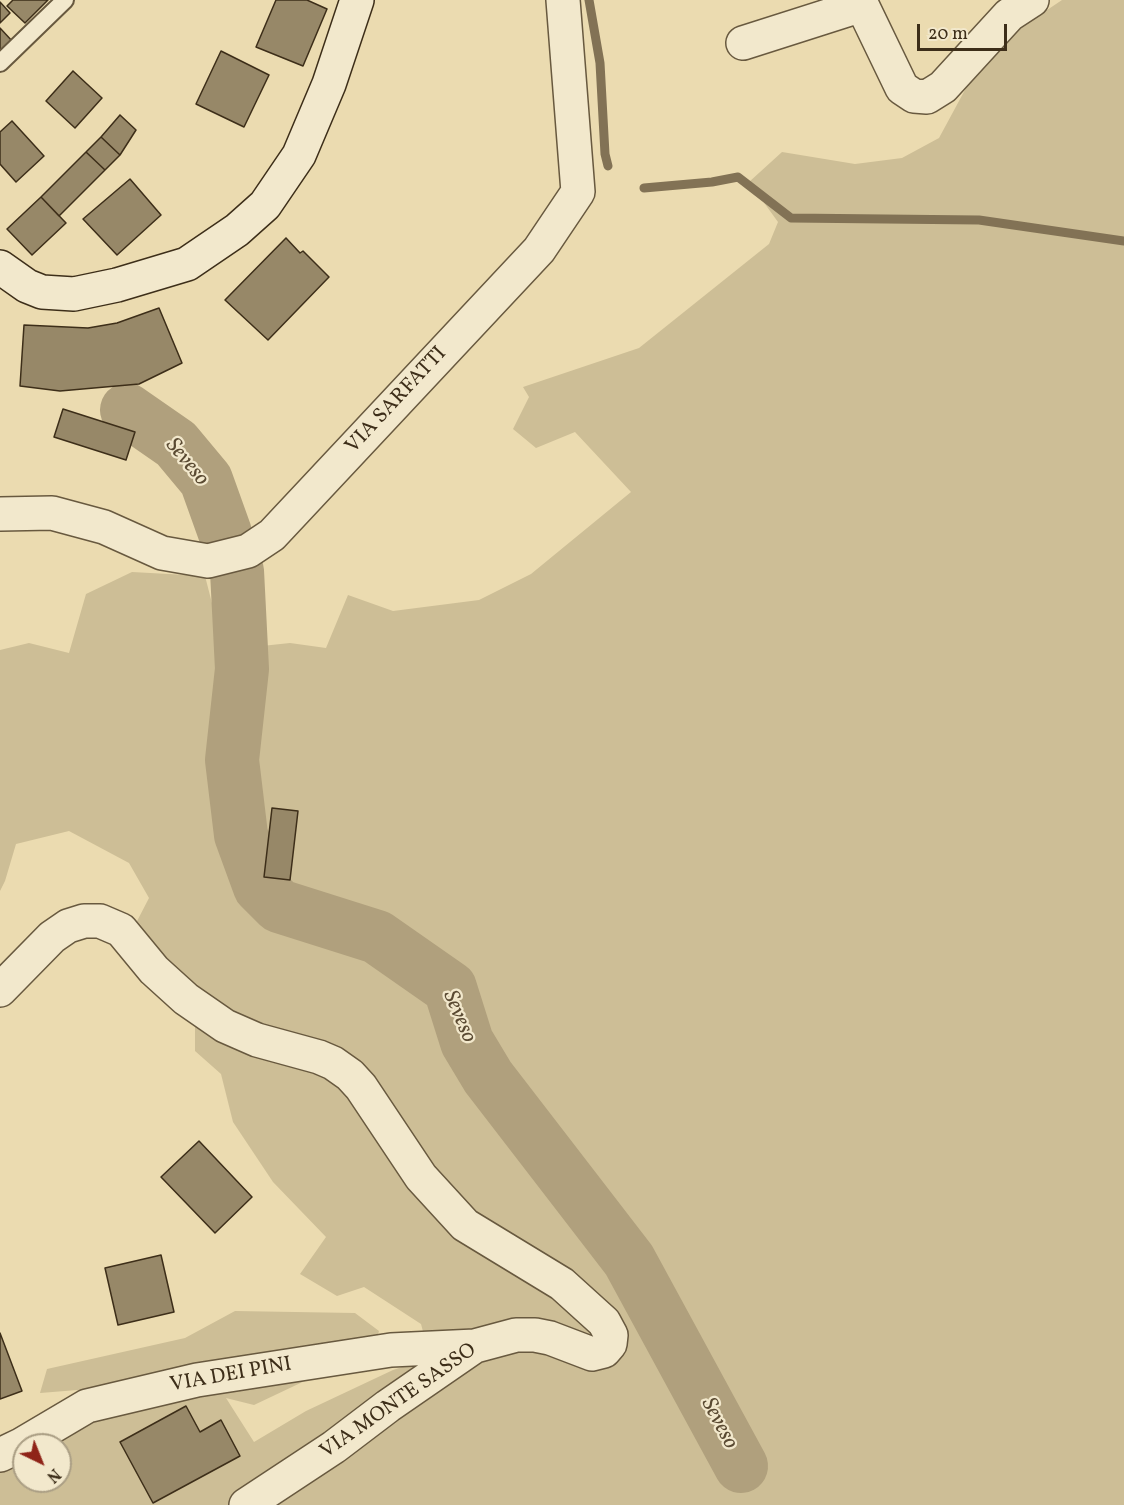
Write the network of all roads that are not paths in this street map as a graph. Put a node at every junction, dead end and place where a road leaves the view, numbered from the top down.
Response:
1 (65, 0) edge
2 (357, 0) edge
3 (563, 0) edge
4 (1032, 0) edge
5 (743, 43) dead end
6 (0, 63) edge
7 (0, 267) edge
8 (13, 285) edge
9 (0, 514) edge
10 (0, 990) edge
11 (475, 1346) junction
12 (0, 1455) edge
13 (246, 1505) edge

1 - 6 lane
2 - 8 street
3 - 9 street, VIA SARFATTI
4 - 5 street
7 - 8 street
10 - 11 street, VIA MONTE SASSO
11 - 12 street, VIA DEI PINI
11 - 13 street, VIA MONTE SASSO

